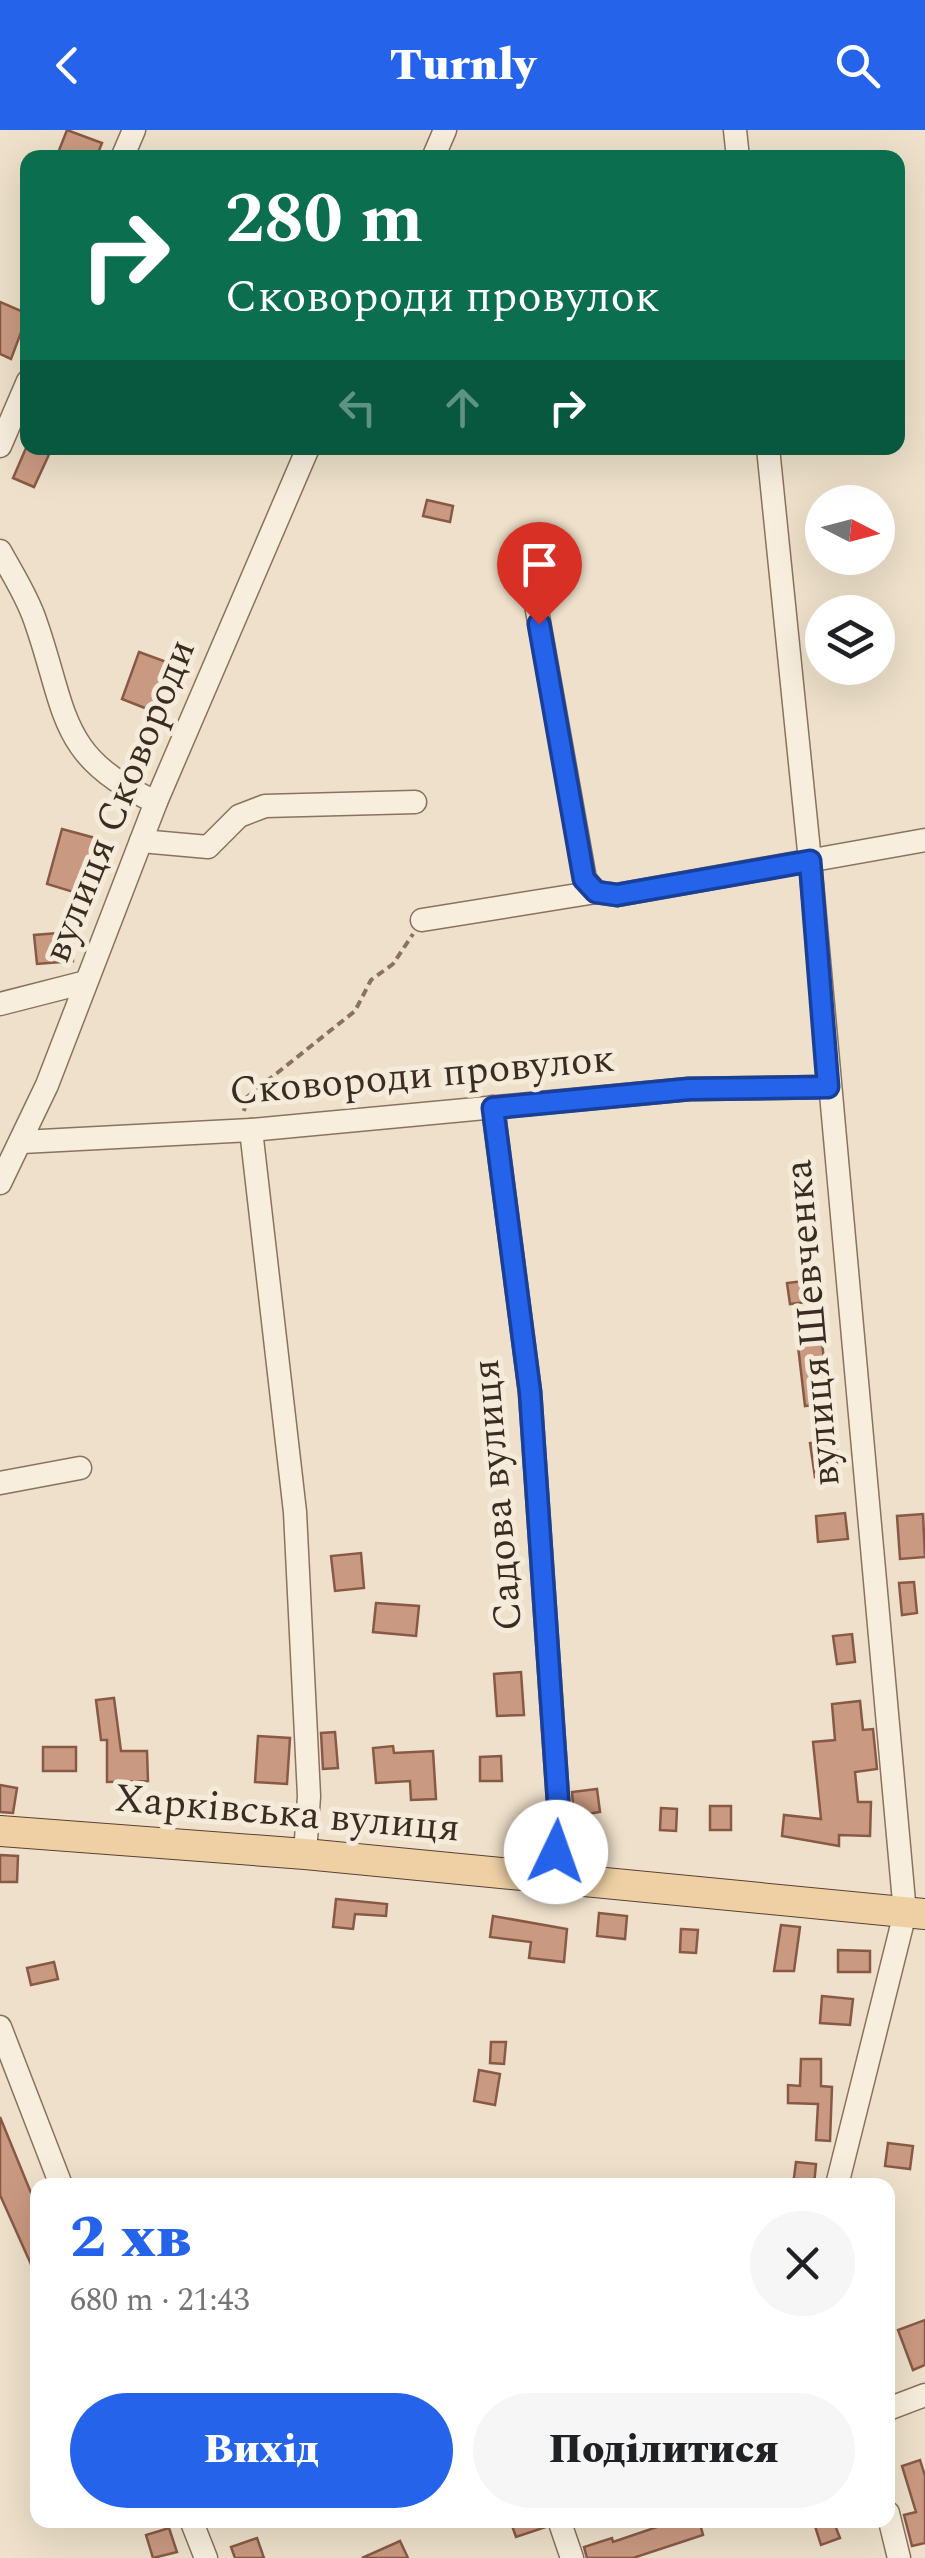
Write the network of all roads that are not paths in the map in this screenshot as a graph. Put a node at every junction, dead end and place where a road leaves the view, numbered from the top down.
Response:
1 (20, 400) edge
2 (0, 446) edge
3 (305, 455) edge
4 (769, 455) edge
5 (0, 551) edge
6 (532, 588) dead end
7 (156, 802) junction
8 (415, 802) dead end
9 (925, 840) edge
10 (141, 841) junction
11 (810, 861) junction
12 (596, 892) junction
13 (422, 920) road end
14 (86, 982) junction
15 (0, 1004) edge
16 (828, 1087) junction
17 (493, 1108) junction
18 (245, 1131) junction
19 (22, 1142) junction
20 (0, 1182) edge
21 (80, 1468) dead end
22 (0, 1483) edge
23 (0, 1832) edge
24 (305, 1854) junction
25 (553, 1877) junction
26 (915, 1913) edge
27 (0, 2027) edge
28 (58, 2178) edge
29 (839, 2178) edge
30 (925, 2395) edge
31 (895, 2406) edge
32 (194, 2528) edge
33 (563, 2528) edge
34 (892, 2528) edge
35 (206, 2558) edge
36 (572, 2558) edge
37 (899, 2558) edge

1 - 2 street
3 - 7 street, вулиця Сковороди
4 - 11 street, вулиця Шевченка
5 - 7 street
6 - 12 street
7 - 10 street, вулиця Сковороди
8 - 10 street
9 - 11 street
10 - 14 street, вулиця Сковороди
11 - 12 street
11 - 16 street, вулиця Шевченка
12 - 13 street
14 - 15 street
14 - 19 street, вулиця Сковороди
16 - 17 street, Сковороди провулок
16 - 26 street, вулиця Шевченка
17 - 18 street, Сковороди провулок
17 - 25 street, Садова вулиця
18 - 19 street, Сковороди провулок
18 - 24 street
19 - 20 street, вулиця Сковороди
21 - 22 street
23 - 24 main road, Харківська вулиця
24 - 25 main road, Харківська вулиця
25 - 26 main road, Харківська вулиця
26 - 29 street, вулиця Шевченка
27 - 28 street
30 - 31 street
32 - 35 street
33 - 36 street
34 - 37 street

